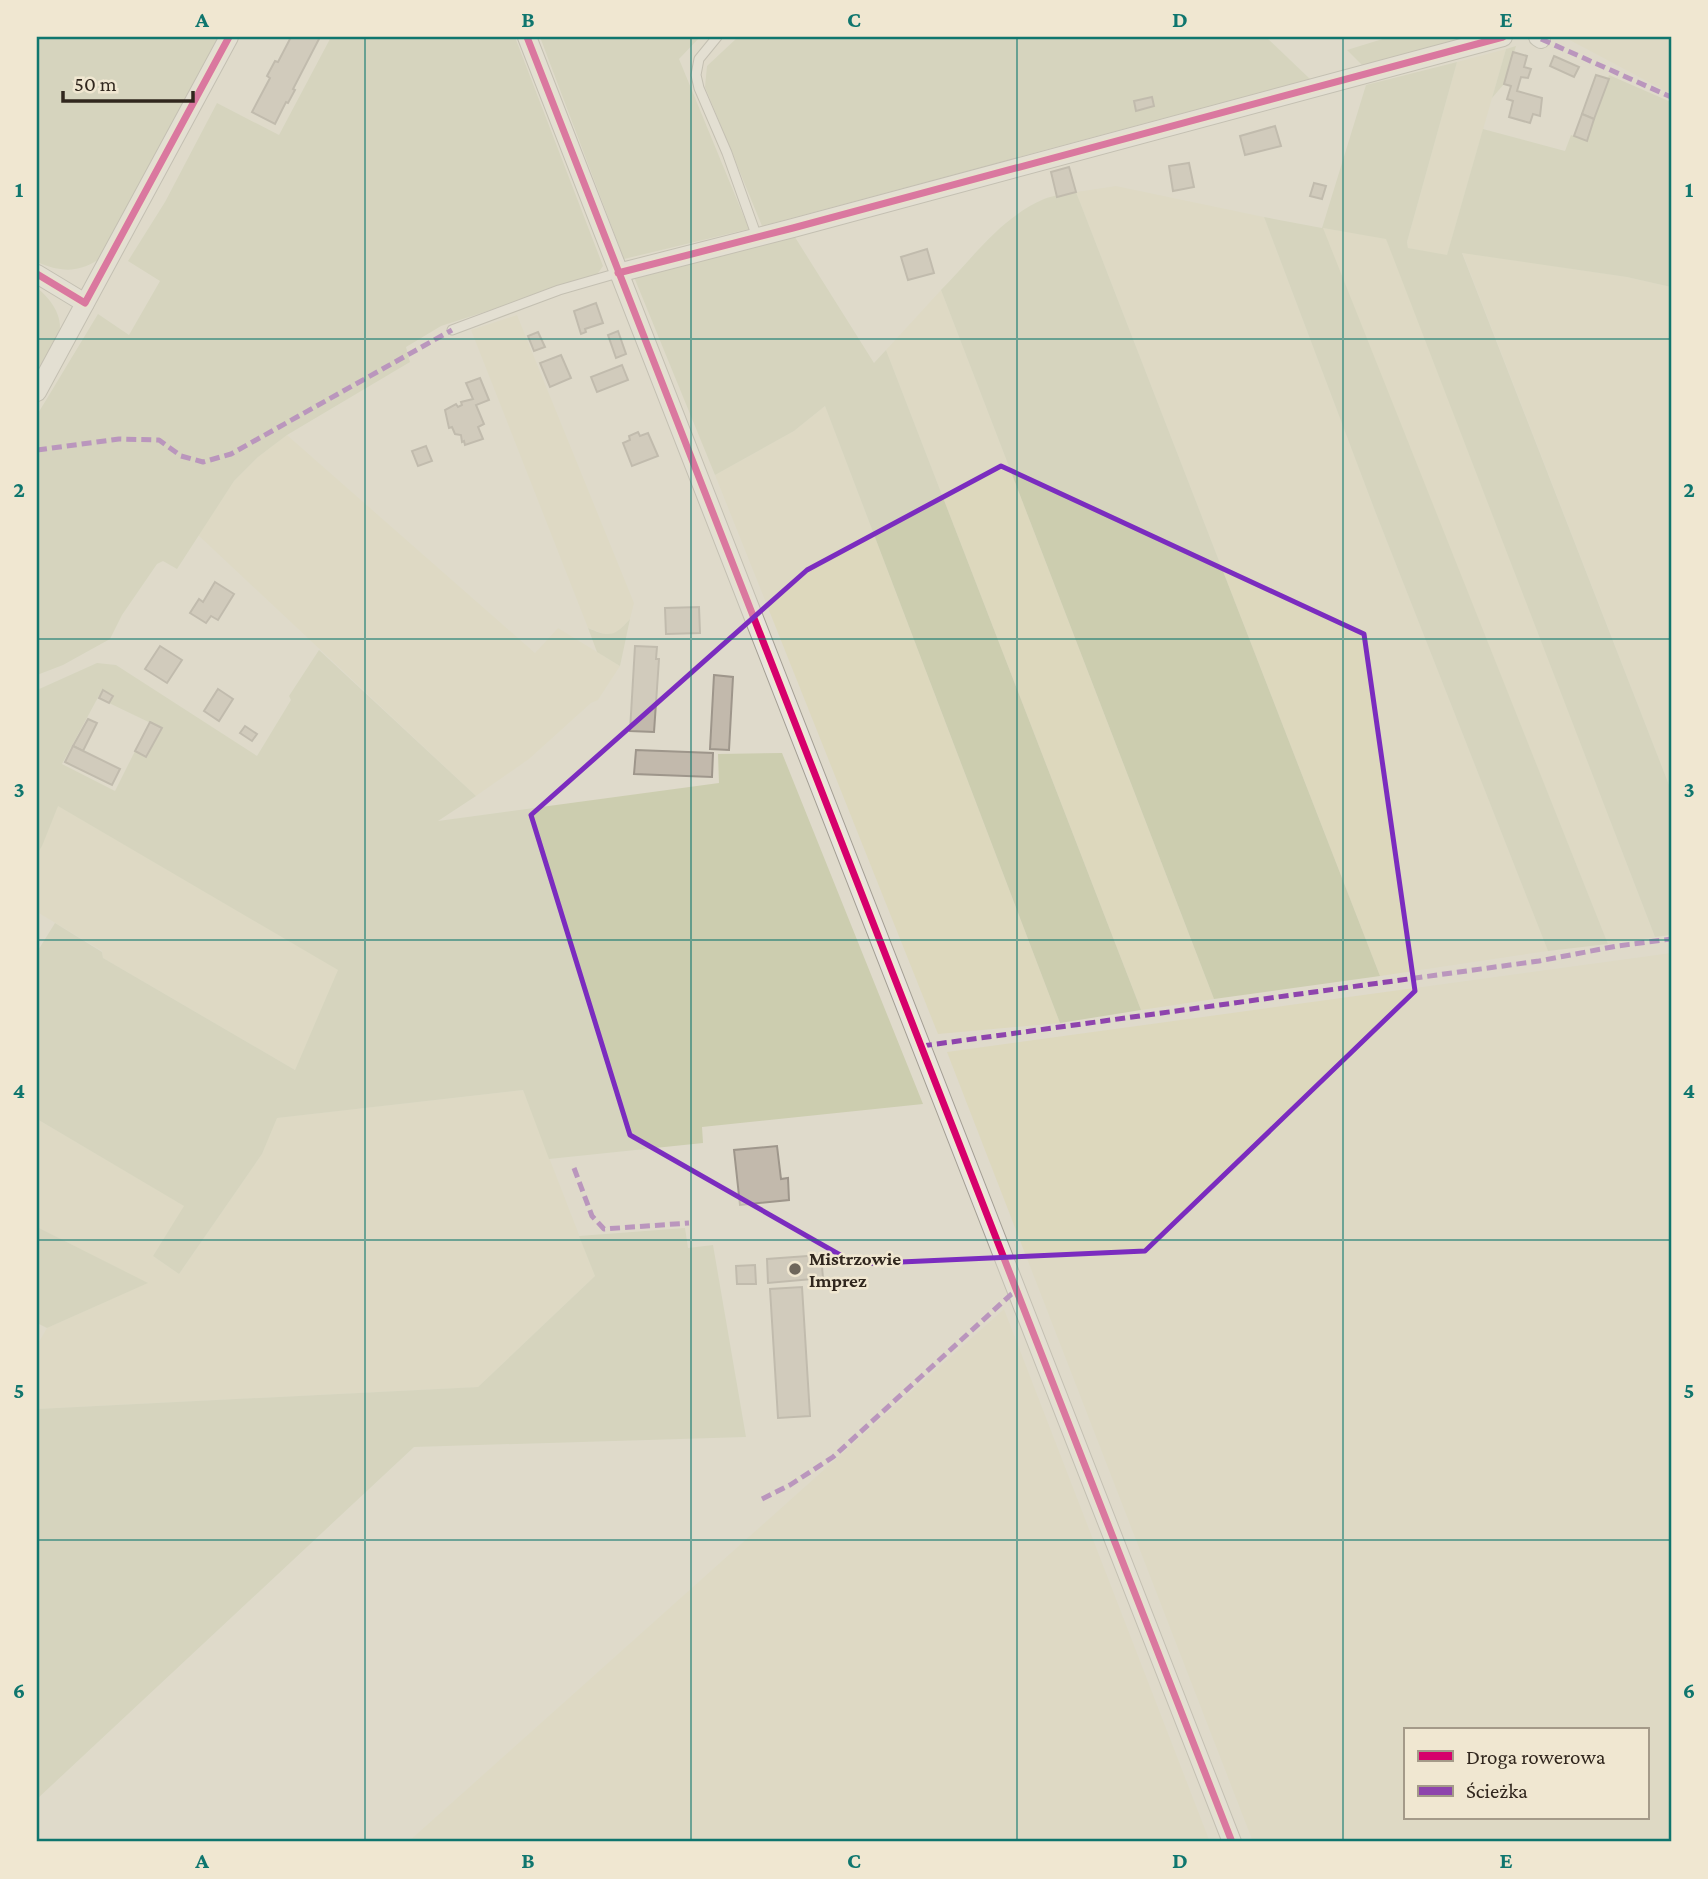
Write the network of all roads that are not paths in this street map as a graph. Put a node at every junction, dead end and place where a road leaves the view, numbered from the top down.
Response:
1 (229, 37) edge
2 (527, 37) edge
3 (717, 37) edge
4 (1503, 37) edge
5 (757, 237) junction
6 (618, 273) junction
7 (37, 274) edge
8 (85, 303) junction
9 (452, 330) dead end
10 (37, 392) edge
11 (1232, 1842) edge

1 - 8 street
2 - 6 street
3 - 5 lane
4 - 5 street
5 - 6 street
6 - 9 lane
6 - 11 street
7 - 8 street
8 - 10 street

